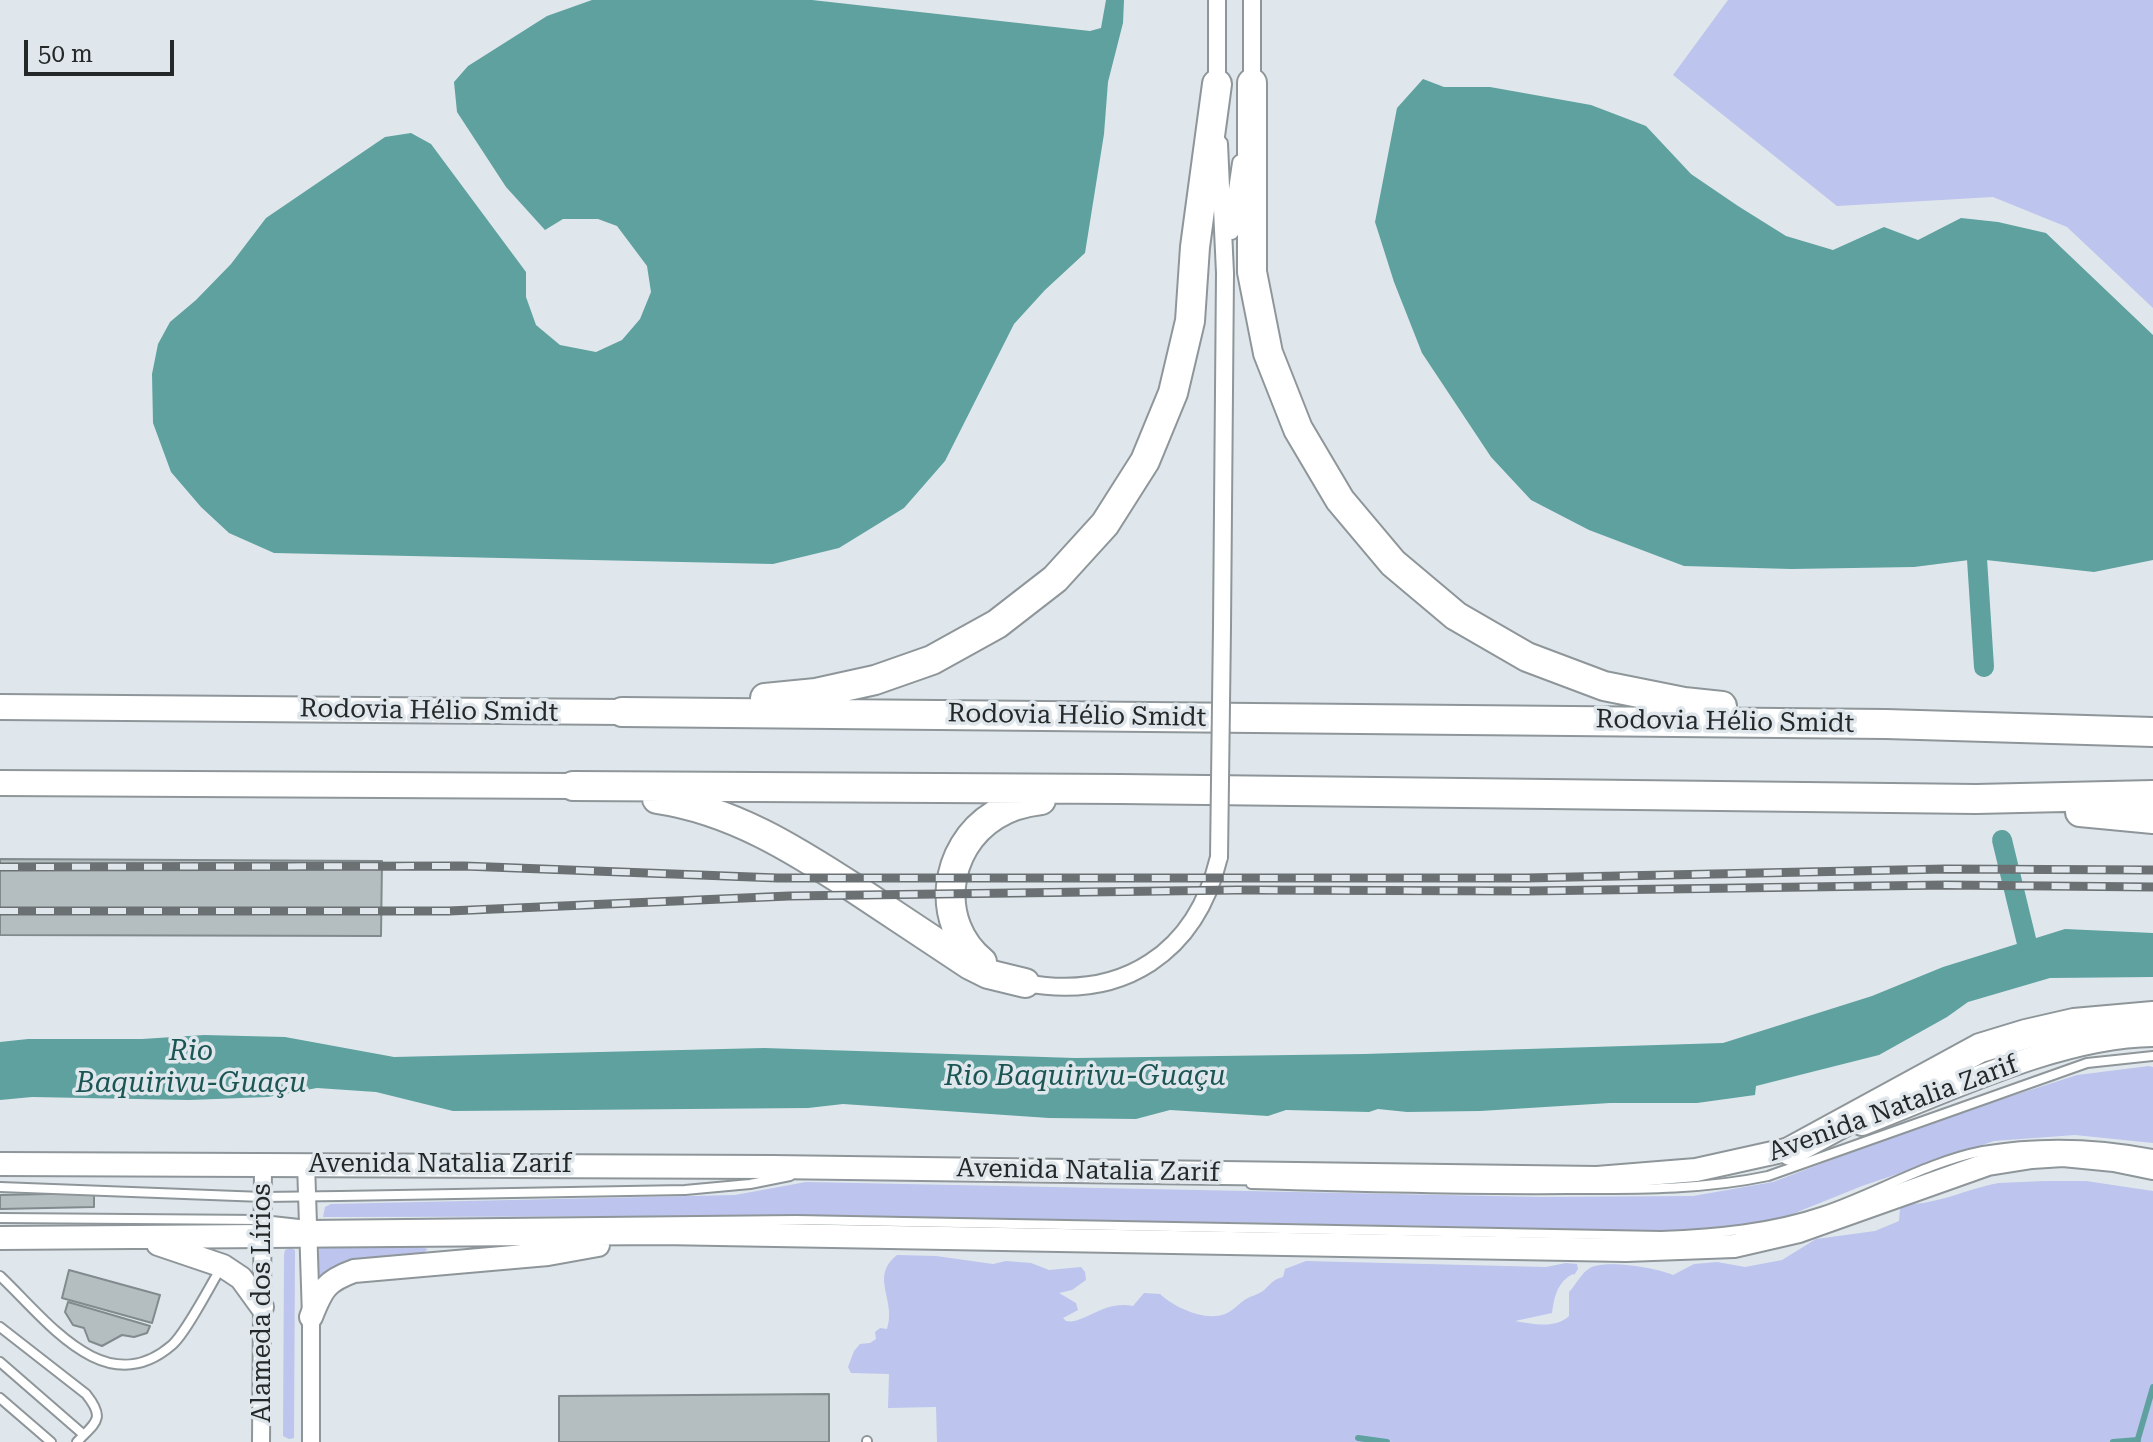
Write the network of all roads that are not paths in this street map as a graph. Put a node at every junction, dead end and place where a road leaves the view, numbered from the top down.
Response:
1 (1217, 0) edge
2 (1252, 0) edge
3 (1252, 83) junction
4 (1217, 84) junction
5 (1225, 273) junction
6 (0, 707) edge
7 (622, 712) junction
8 (1886, 724) junction
9 (2153, 732) edge
10 (0, 783) edge
11 (573, 786) junction
12 (1121, 789) junction
13 (2153, 795) edge
14 (1976, 799) junction
15 (2153, 819) edge
16 (1025, 983) junction
17 (2153, 1016) edge
18 (2153, 1035) edge
19 (2153, 1056) edge
20 (1791, 1151) junction
21 (2153, 1154) edge
22 (263, 1163) junction
23 (306, 1163) junction
24 (0, 1164) edge
25 (2153, 1168) edge
26 (1768, 1176) junction
27 (1188, 1183) dead end
28 (1235, 1184) dead end
29 (0, 1187) edge
30 (307, 1196) junction
31 (263, 1197) junction
32 (0, 1218) edge
33 (91, 1219) junction
34 (263, 1229) junction
35 (308, 1231) junction
36 (662, 1233) junction
37 (138, 1237) junction
38 (0, 1238) edge
39 (223, 1266) junction
40 (0, 1276) edge
41 (262, 1307) junction
42 (311, 1317) junction
43 (0, 1327) edge
44 (0, 1362) edge
45 (0, 1398) edge
46 (80, 1438) edge
47 (51, 1442) edge
48 (261, 1442) edge
49 (311, 1442) edge

1 - 4 street
2 - 3 street
3 - 5 street
3 - 8 highway
4 - 5 street
4 - 7 highway
5 - 16 street, bridge
6 - 7 main road, Rodovia Hélio Smidt
7 - 8 highway, Rodovia Hélio Smidt
8 - 9 highway, Rodovia Hélio Smidt
10 - 11 main road
11 - 12 highway
11 - 16 highway
12 - 14 highway
12 - 16 highway
13 - 14 highway
14 - 15 highway
17 - 20 highway
18 - 20 main road, Avenida Natalia Zarif
19 - 26 lane
20 - 23 main road, Avenida Natalia Zarif
20 - 26 lane
21 - 35 lane
22 - 23 main road, Avenida Natalia Zarif
22 - 24 main road, Avenida Natalia Zarif
22 - 31 street, Alameda dos Lírios
23 - 30 street, Alameda dos Lírios
25 - 36 main road
26 - 28 lane
27 - 30 lane
29 - 31 lane
30 - 31 lane
30 - 35 street, Alameda dos Lírios
31 - 34 street, Alameda dos Lírios
32 - 33 lane
33 - 34 lane
33 - 37 lane
34 - 35 main road
34 - 37 main road
34 - 41 street, Alameda dos Lírios
35 - 36 main road
35 - 42 street, Alameda dos Lírios
36 - 42 main road
37 - 38 main road
37 - 39 main road
39 - 40 lane
39 - 41 main road
41 - 48 street, Alameda dos Lírios
42 - 49 street, Alameda dos Lírios
43 - 46 lane
44 - 46 lane
45 - 47 lane

